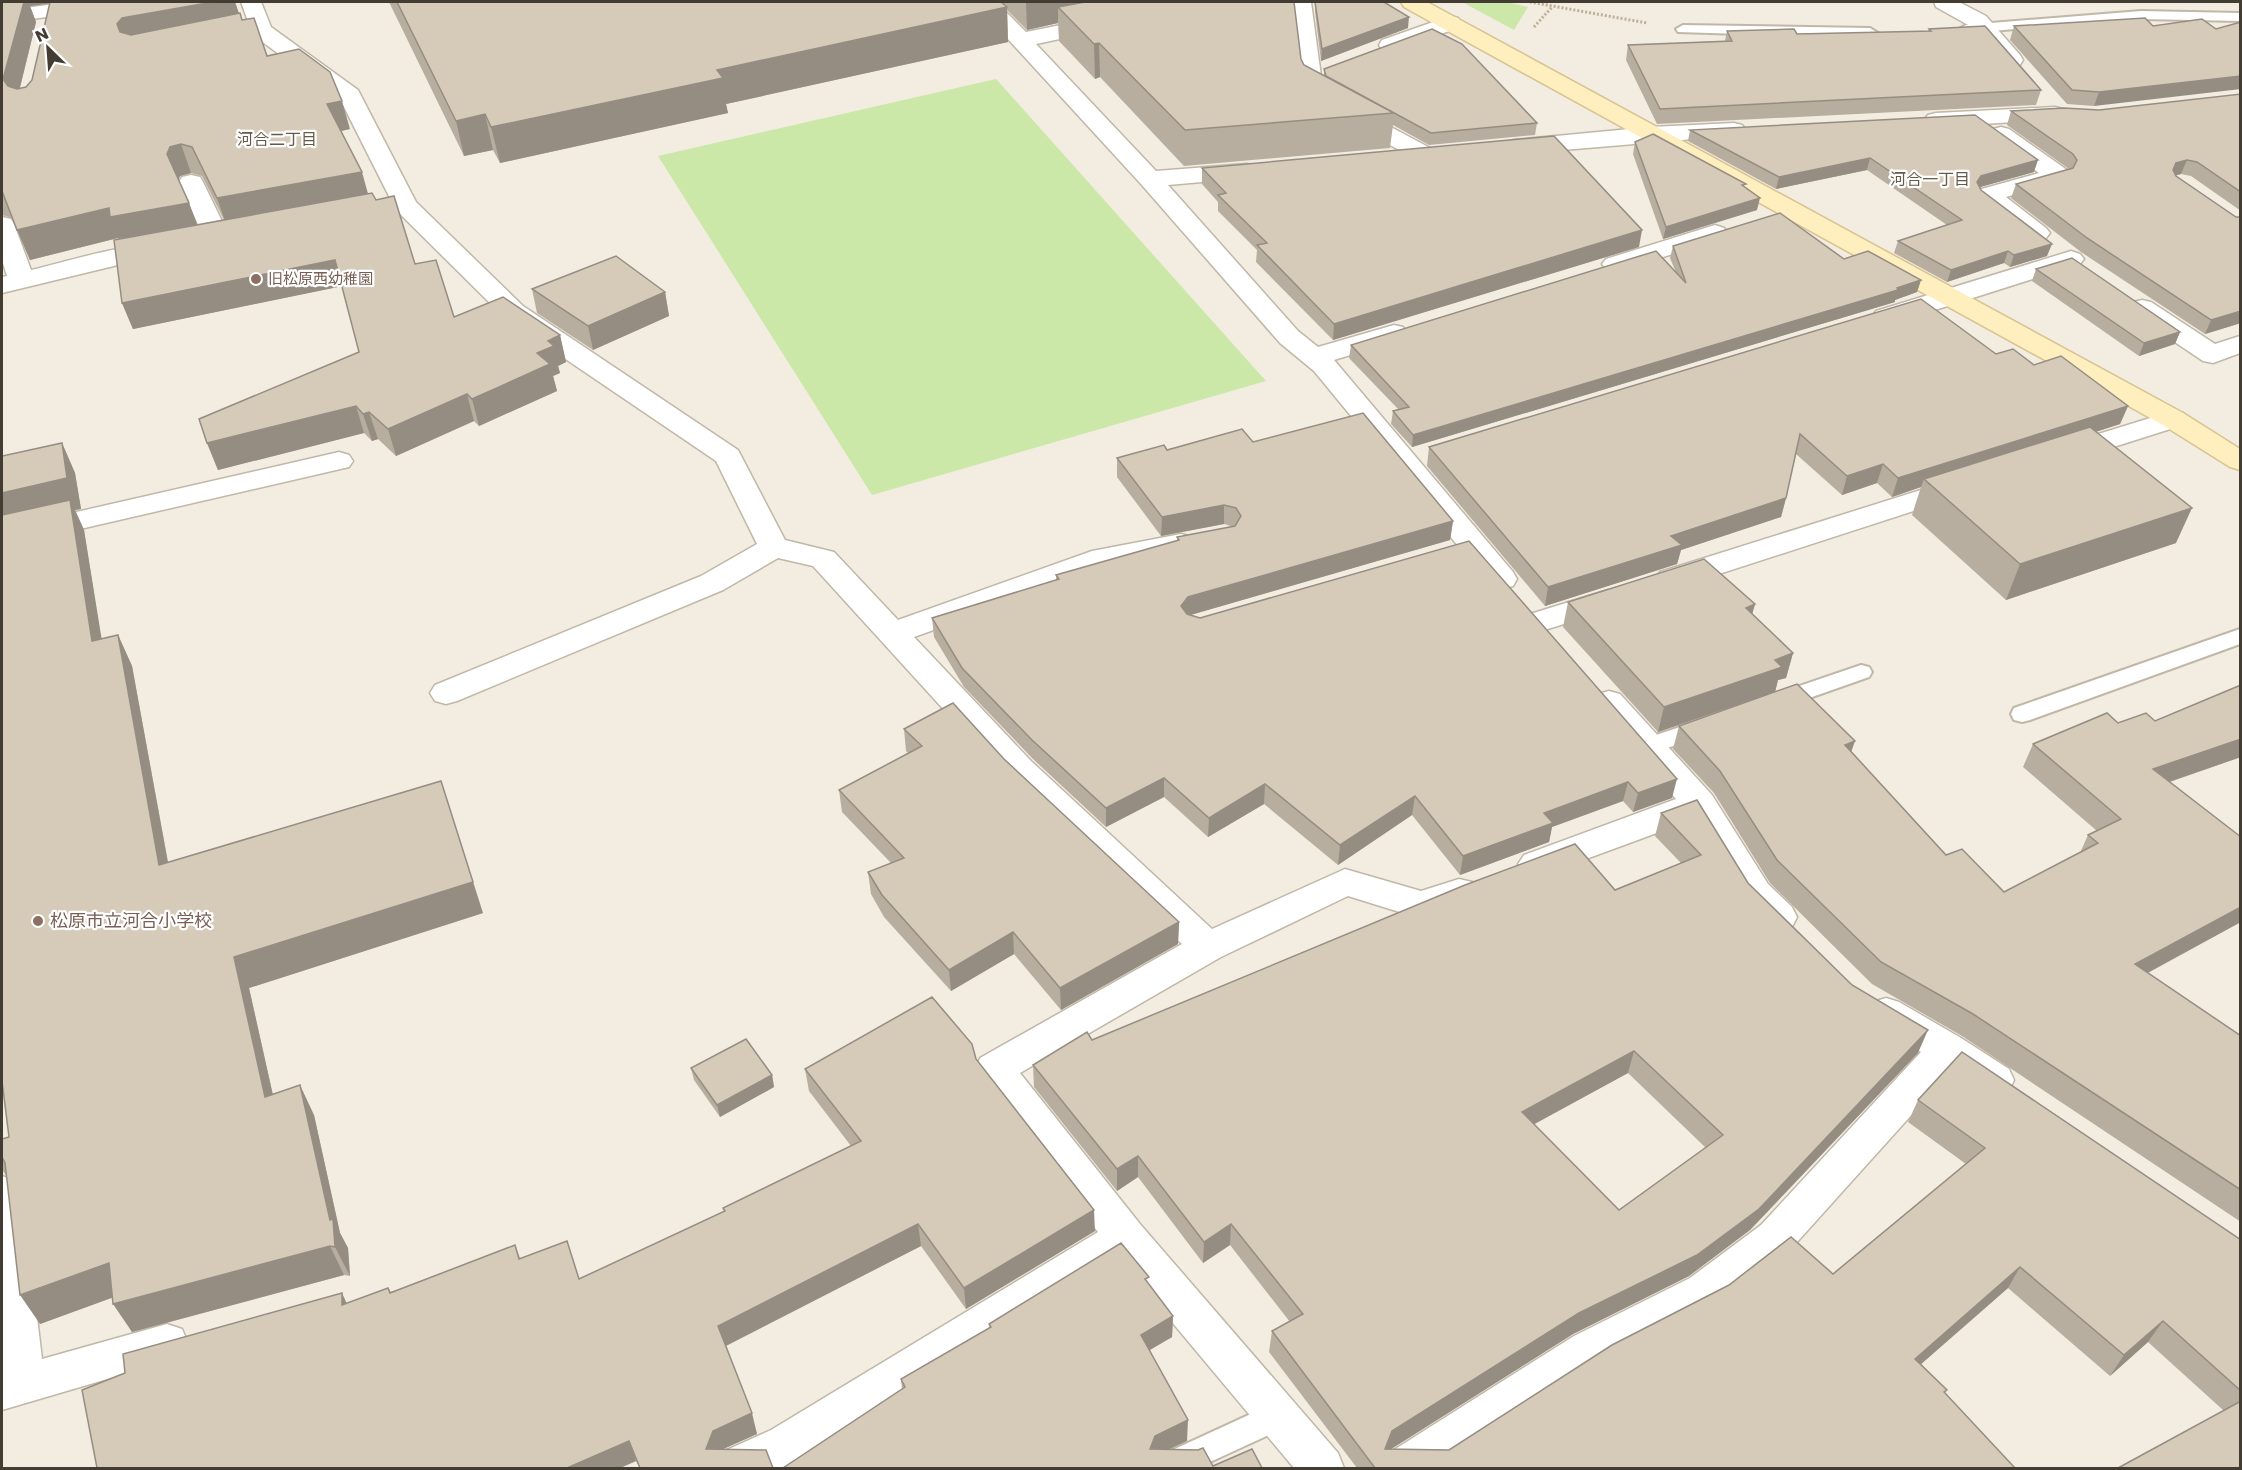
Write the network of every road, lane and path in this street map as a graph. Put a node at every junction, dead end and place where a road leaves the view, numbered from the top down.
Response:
1 (985, 2) edge
2 (1144, 2) edge
3 (1299, 2) edge
4 (1412, 2) edge
5 (1530, 2) edge
6 (1944, 2) edge
7 (98, 5) edge
8 (2, 17) edge
9 (2241, 17) edge
10 (250, 22) edge
11 (1450, 23) junction
12 (1981, 25) junction
13 (1683, 29) joint
14 (1950, 30) edge
15 (1882, 33) edge
16 (1021, 40) junction
17 (1375, 51) edge
18 (1331, 67) edge
19 (1310, 75) junction
20 (2029, 80) edge
21 (2060, 108) edge
22 (1978, 118) junction
23 (1908, 121) edge
24 (1756, 129) edge
25 (1651, 134) junction
26 (1495, 148) edge
27 (1380, 159) edge
28 (1265, 169) edge
29 (1150, 180) junction
30 (191, 182) edge
31 (1791, 210) junction
32 (2, 224) edge
33 (1594, 271) edge
34 (11, 283) edge
35 (2119, 291) edge
36 (1952, 297) junction
37 (1415, 326) edge
38 (1856, 326) edge
39 (2241, 344) edge
40 (1314, 357) junction
41 (2173, 419) junction
42 (339, 461) dead end
43 (2241, 461) edge
44 (2034, 463) edge
45 (1989, 478) edge
46 (2, 538) edge
47 (1212, 538) edge
48 (774, 547) junction
49 (1538, 622) junction
50 (892, 634) junction
51 (2241, 636) edge
52 (1562, 649) edge
53 (1861, 672) dead end
54 (1594, 684) edge
55 (446, 693) dead end
56 (1761, 707) edge
57 (2022, 714) dead end
58 (1727, 719) edge
59 (1649, 746) junction
60 (1700, 804) junction
61 (1803, 941) edge
62 (1208, 946) junction
63 (1858, 996) edge
64 (1948, 1048) junction
65 (2016, 1095) edge
66 (2, 1193) edge
67 (1126, 1237) junction
68 (207, 1333) edge
69 (12, 1386) edge
70 (1277, 1416) junction
71 (736, 1468) edge
72 (1166, 1468) edge
73 (1322, 1468) edge
74 (1405, 1468) edge

1 - 16 street
2 - 16 street
3 - 19 street
4 - 11 street
5 - 13 path
6 - 12 street
7 - 8 street
9 - 12 lane
10 - 48 street
11 - 17 street
11 - 25 street
12 - 14 lane
12 - 20 street
13 - 15 lane
16 - 29 street
18 - 19 street
19 - 27 street
21 - 22 street
22 - 23 street
22 - 36 street
24 - 25 street
25 - 26 street
25 - 31 street
28 - 29 street
29 - 40 street
30 - 34 street
31 - 33 street
31 - 36 street
32 - 34 street
35 - 39 street
36 - 38 street
36 - 41 street
37 - 40 street
40 - 49 street
41 - 43 street
41 - 44 street
42 - 46 street
45 - 49 street
47 - 50 street
48 - 50 street
48 - 55 street
49 - 52 street
50 - 62 street
51 - 57 lane
53 - 56 lane
54 - 59 street
58 - 59 lane
59 - 60 street
60 - 61 street
60 - 62 street
62 - 67 street
63 - 64 street
64 - 65 street
64 - 74 street
66 - 69 street
67 - 70 street
67 - 71 street
68 - 69 street
70 - 72 lane
70 - 73 street

